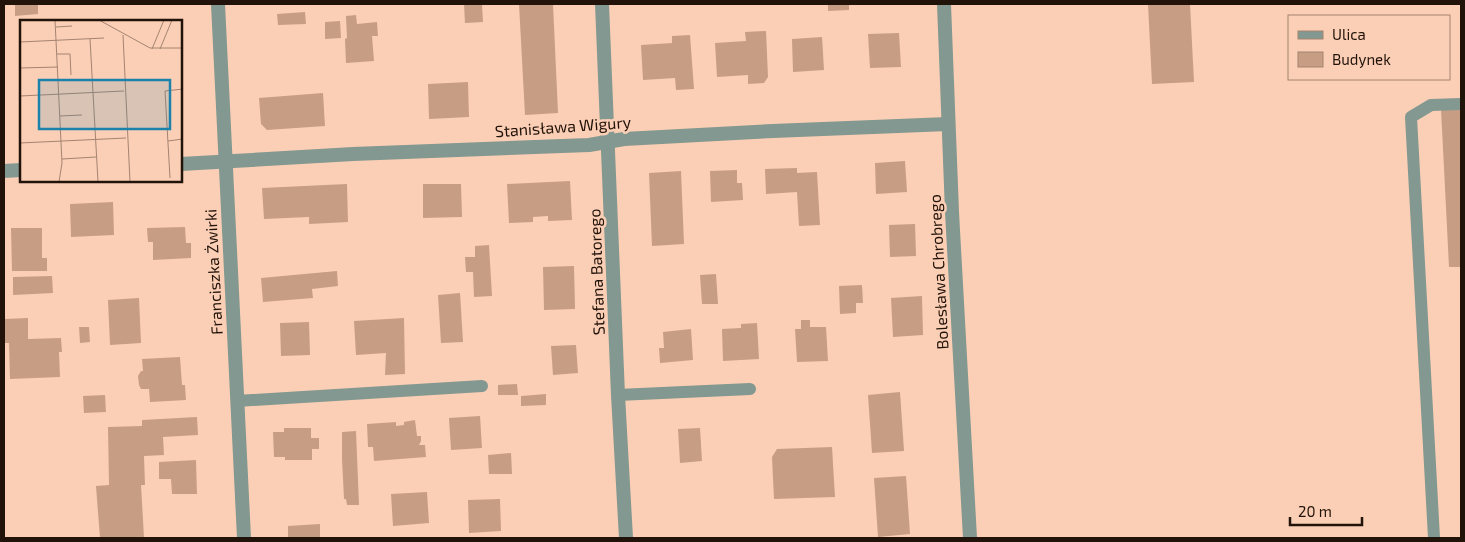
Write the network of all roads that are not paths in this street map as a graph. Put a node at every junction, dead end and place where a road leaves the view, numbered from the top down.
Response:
1 (218, 4) edge
2 (602, 4) edge
3 (944, 4) edge
4 (1461, 104) edge
5 (948, 124) junction
6 (608, 142) junction
7 (225, 162) junction
8 (182, 164) edge
9 (20, 170) edge
10 (4, 171) edge
11 (482, 386) dead end
12 (750, 388) dead end
13 (618, 395) junction
14 (236, 402) junction
15 (244, 538) edge
16 (626, 538) edge
17 (970, 538) edge
18 (1434, 538) edge

1 - 7 street, Franciszka Żwirki
2 - 6 street, Stefana Batorego
3 - 5 street, Bolesława Chrobrego
4 - 18 lane
5 - 6 street, Stanisława Wigury
5 - 17 street, Bolesława Chrobrego
6 - 7 street, Stanisława Wigury
6 - 13 street, Stefana Batorego
7 - 8 street, Stanisława Wigury
7 - 14 street, Franciszka Żwirki
9 - 10 street
11 - 14 lane
12 - 13 lane
13 - 16 street, Stefana Batorego
14 - 15 street, Franciszka Żwirki

